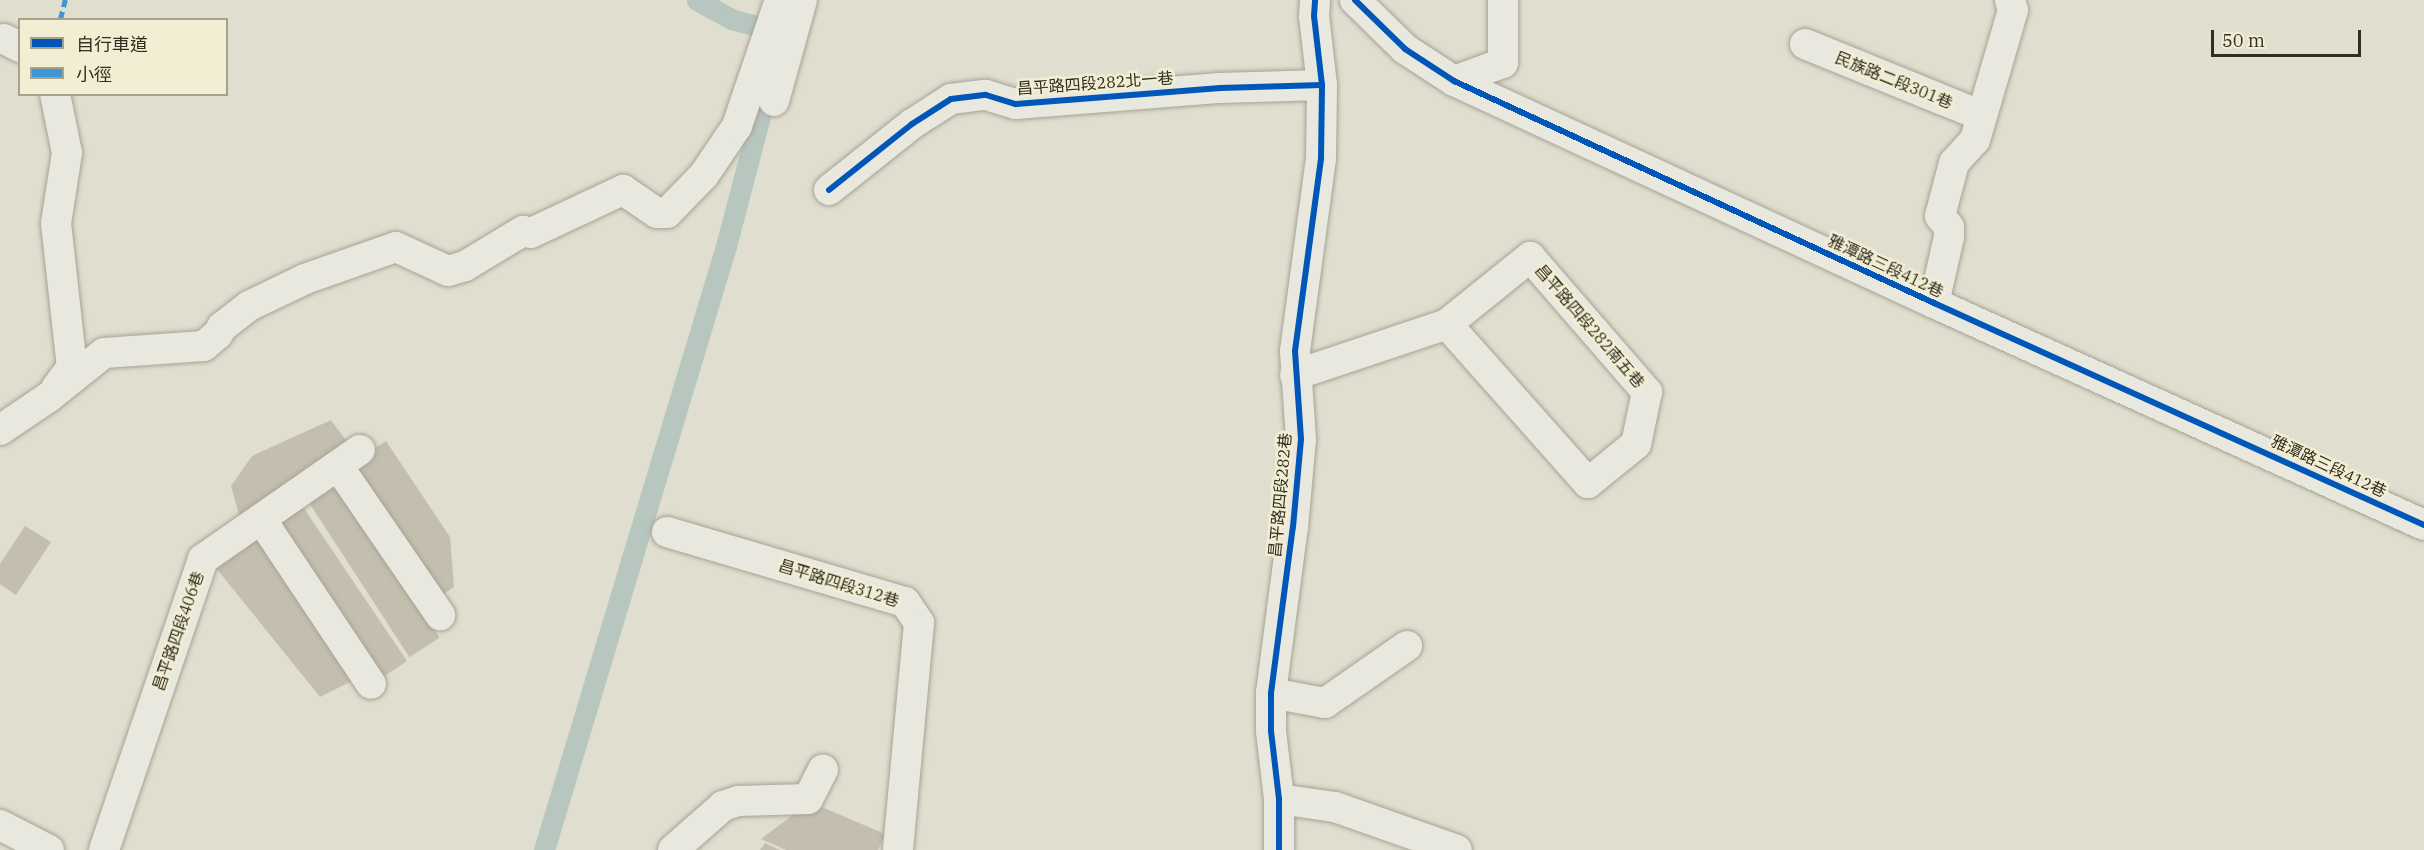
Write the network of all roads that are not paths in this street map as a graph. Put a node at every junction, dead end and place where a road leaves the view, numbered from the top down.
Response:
1 (780, 0) edge
2 (802, 0) edge
3 (1315, 0) edge
4 (1355, 0) edge
5 (1503, 0) edge
6 (2010, 0) edge
7 (1805, 44) dead end
8 (1454, 81) junction
9 (1322, 85) junction
10 (55, 96) edge
11 (774, 100) dead end
12 (1982, 116) junction
13 (829, 190) dead end
14 (1934, 303) junction
15 (1447, 324) junction
16 (1295, 375) junction
17 (49, 397) junction
18 (0, 430) edge
19 (261, 519) junction
20 (2424, 525) edge
21 (667, 532) dead end
22 (440, 615) dead end
23 (1407, 646) dead end
24 (372, 684) dead end
25 (1270, 693) junction
26 (823, 770) dead end
27 (1279, 799) junction
28 (0, 825) edge
29 (50, 850) edge
30 (104, 850) edge
31 (673, 850) edge
32 (898, 850) edge
33 (1279, 850) edge
34 (1457, 850) edge

1 - 17 street
2 - 11 street
3 - 9 street, 昌平路四段282巷
4 - 8 street, 雅潭路三段412巷
5 - 8 street
6 - 12 street
7 - 12 street, 民族路二段301巷
8 - 14 street, 雅潭路三段412巷
9 - 13 street, 昌平路四段282北一巷
9 - 16 street, 昌平路四段282巷
10 - 17 street
12 - 14 street
14 - 20 street, 雅潭路三段412巷
15 - 15 street, 昌平路四段282南五巷
15 - 16 street, 昌平路四段282南五巷
16 - 25 street, 昌平路四段282巷
17 - 18 street
19 - 22 street, 昌平路四段406巷
19 - 24 street
19 - 30 street, 昌平路四段406巷
21 - 32 street, 昌平路四段312巷
23 - 25 street
25 - 27 street, 昌平路四段282巷
26 - 31 street
27 - 33 street, 昌平路四段282巷
27 - 34 street
28 - 29 street

